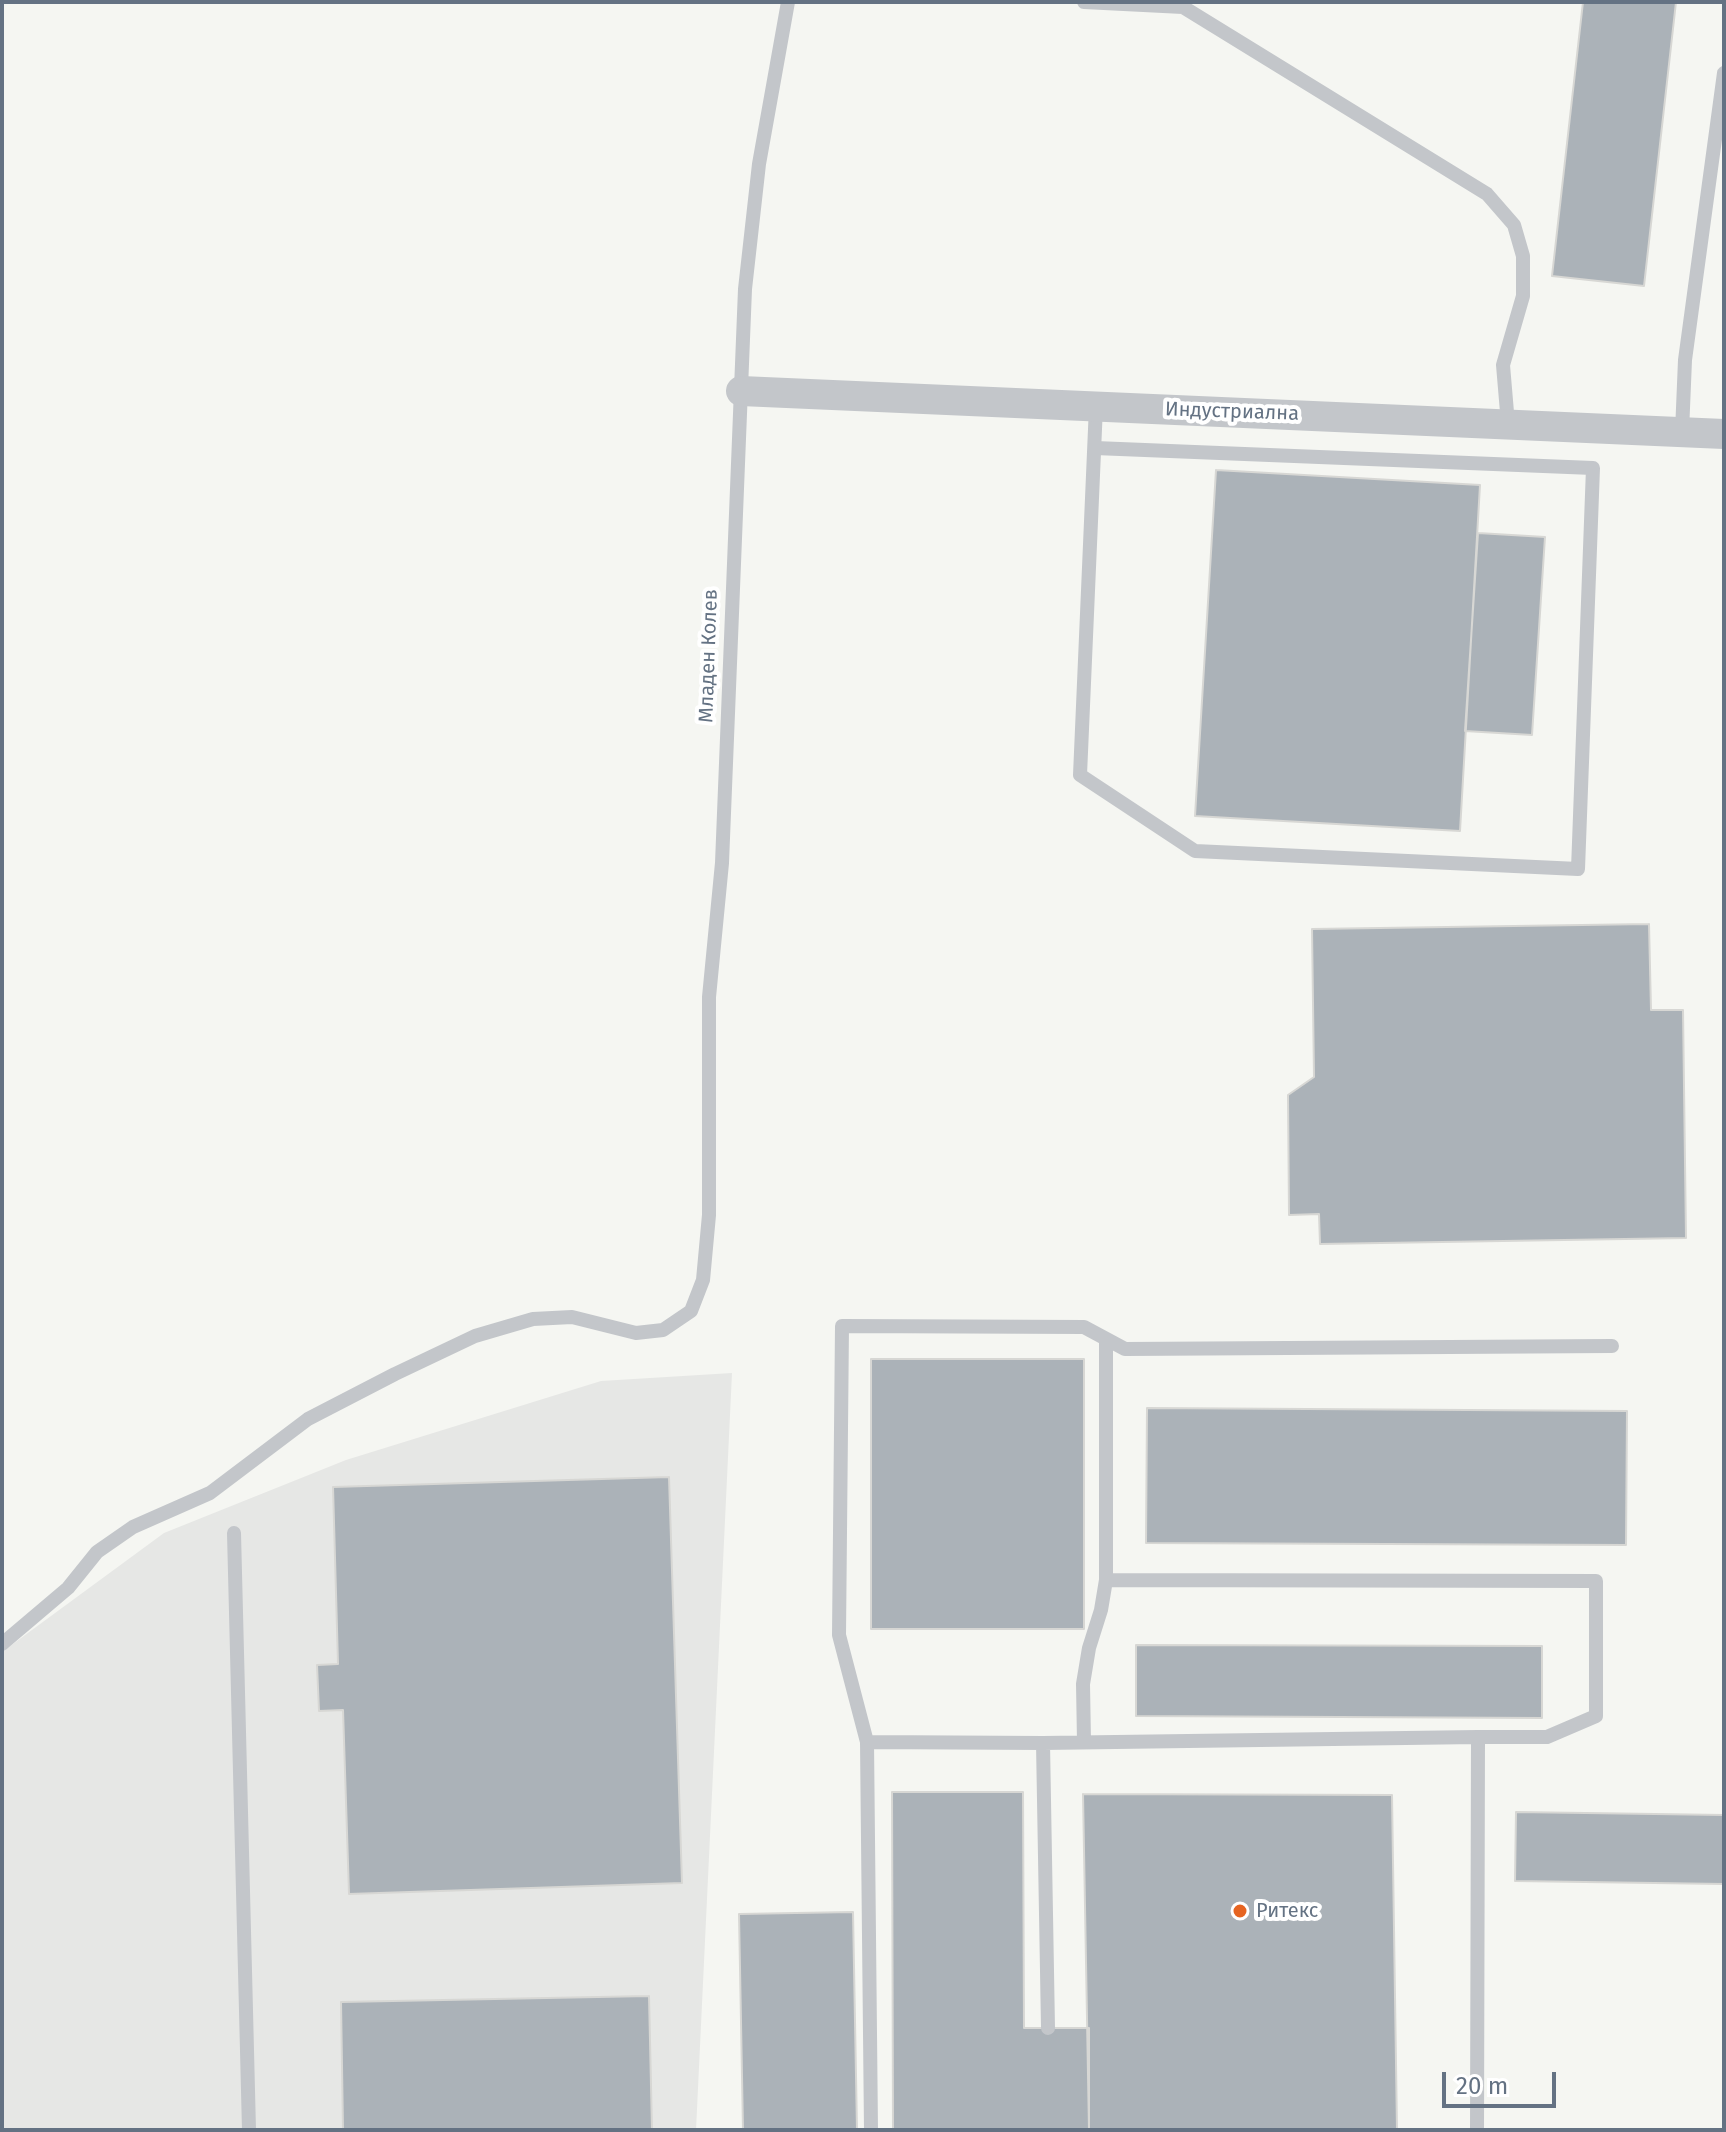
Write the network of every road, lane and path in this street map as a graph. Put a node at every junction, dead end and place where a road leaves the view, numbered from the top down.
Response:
1 (788, 2) edge
2 (1084, 2) edge
3 (1724, 73) edge
4 (741, 391) junction
5 (1096, 406) junction
6 (1508, 424) junction
7 (1682, 432) junction
8 (1724, 434) edge
9 (1095, 448) junction
10 (1106, 1339) junction
11 (1612, 1346) dead end
12 (234, 1533) dead end
13 (1106, 1580) junction
14 (2, 1644) edge
15 (1478, 1737) junction
16 (867, 1742) junction
17 (1084, 1742) junction
18 (1043, 1743) junction
19 (1048, 2028) dead end
20 (249, 2130) edge
21 (871, 2130) edge
22 (1477, 2130) edge

1 - 4 lane, Младен Колев
2 - 6 lane
3 - 7 lane
4 - 5 street, Индустриална
4 - 14 lane, Младен Колев
5 - 6 street, Индустриална
5 - 9 lane
6 - 7 street, Индустриална
7 - 8 street, Индустриална
9 - 9 lane
10 - 11 lane
10 - 13 lane
10 - 16 lane
12 - 20 lane
13 - 15 lane
13 - 17 lane
15 - 17 lane
15 - 22 lane
16 - 18 lane
16 - 21 lane
17 - 18 lane
18 - 19 lane

